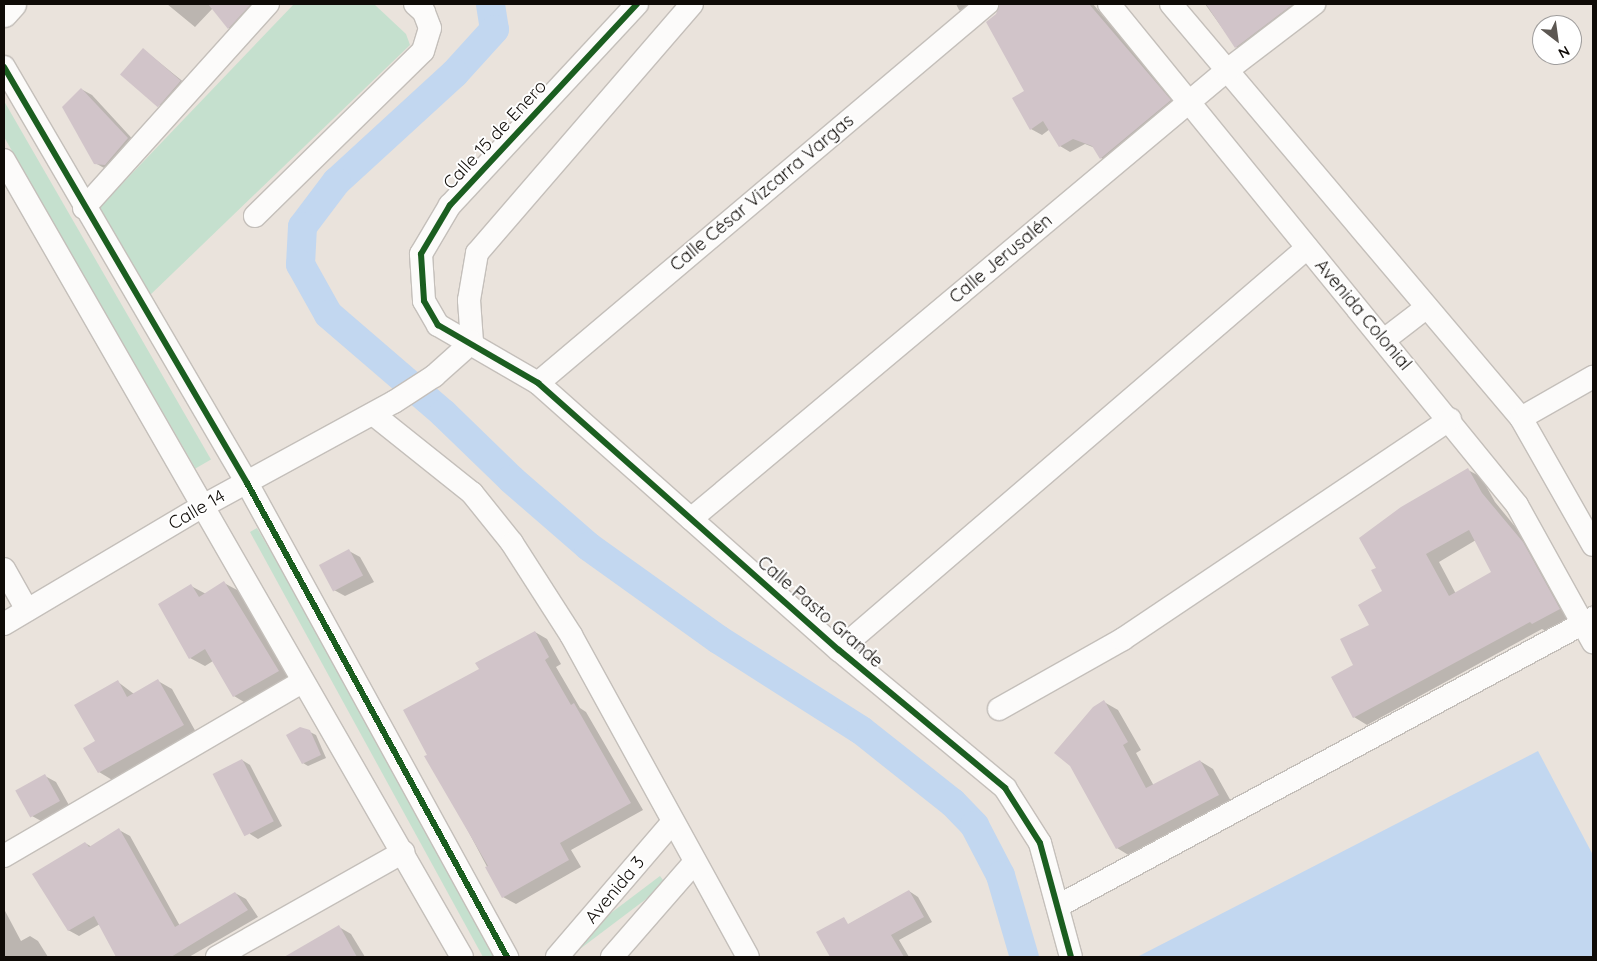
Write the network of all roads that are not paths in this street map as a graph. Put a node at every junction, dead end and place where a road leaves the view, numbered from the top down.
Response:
1 (12, 4) edge
2 (268, 4) edge
3 (415, 4) edge
4 (637, 4) edge
5 (692, 4) edge
6 (986, 4) edge
7 (1109, 4) edge
8 (1171, 4) edge
9 (1314, 4) edge
10 (4, 13) edge
11 (4, 67) edge
12 (1226, 71) junction
13 (1189, 102) junction
14 (4, 160) edge
15 (84, 208) junction
16 (255, 216) dead end
17 (1307, 248) junction
18 (1427, 307) junction
19 (1384, 340) junction
20 (472, 342) junction
21 (1593, 377) edge
22 (538, 383) junction
23 (373, 414) junction
24 (1521, 418) junction
25 (1450, 419) junction
26 (247, 482) junction
27 (203, 506) junction
28 (691, 518) junction
29 (1593, 545) edge
30 (4, 569) edge
31 (27, 610) junction
32 (4, 624) edge
33 (1590, 628) edge
34 (839, 650) junction
35 (303, 681) junction
36 (999, 709) dead end
37 (672, 823) junction
38 (403, 852) junction
39 (4, 856) edge
40 (695, 862) junction
41 (1058, 906) junction
42 (217, 957) edge
43 (462, 957) edge
44 (507, 957) edge
45 (558, 957) edge
46 (612, 957) edge
47 (748, 957) edge
48 (1071, 957) edge

1 - 10 street
2 - 15 street
3 - 16 street
4 - 20 street, Calle 15 de Enero
5 - 20 street
6 - 22 street, Calle César Vizcarra Vargas
7 - 13 street, Avenida Colonial
8 - 12 street
9 - 12 street, Calle Jerusalén
11 - 15 street
12 - 13 street, Calle Jerusalén
12 - 18 street
13 - 17 street, Avenida Colonial
13 - 28 street, Calle Jerusalén
14 - 27 street
15 - 26 street
17 - 19 street, Avenida Colonial
17 - 34 street
18 - 19 street
18 - 24 street
19 - 25 street, Avenida Colonial
20 - 22 street, Calle Pasto Grande
20 - 23 street, Calle 14
21 - 24 street
22 - 28 street, Calle Pasto Grande
23 - 26 street, Calle 14
23 - 37 street
24 - 29 street
25 - 33 street, Avenida Colonial
25 - 36 street
26 - 27 street, Calle 14
26 - 44 street
27 - 31 street, Calle 14
27 - 35 street
28 - 34 street, Calle Pasto Grande
30 - 31 street
31 - 32 street, Calle 14
33 - 41 street
34 - 41 street, Calle Pasto Grande
35 - 38 street
35 - 39 street
37 - 40 street
37 - 45 street, Avenida 3
38 - 42 street
38 - 43 street
40 - 46 street
40 - 47 street
41 - 48 street, Calle Pasto Grande

